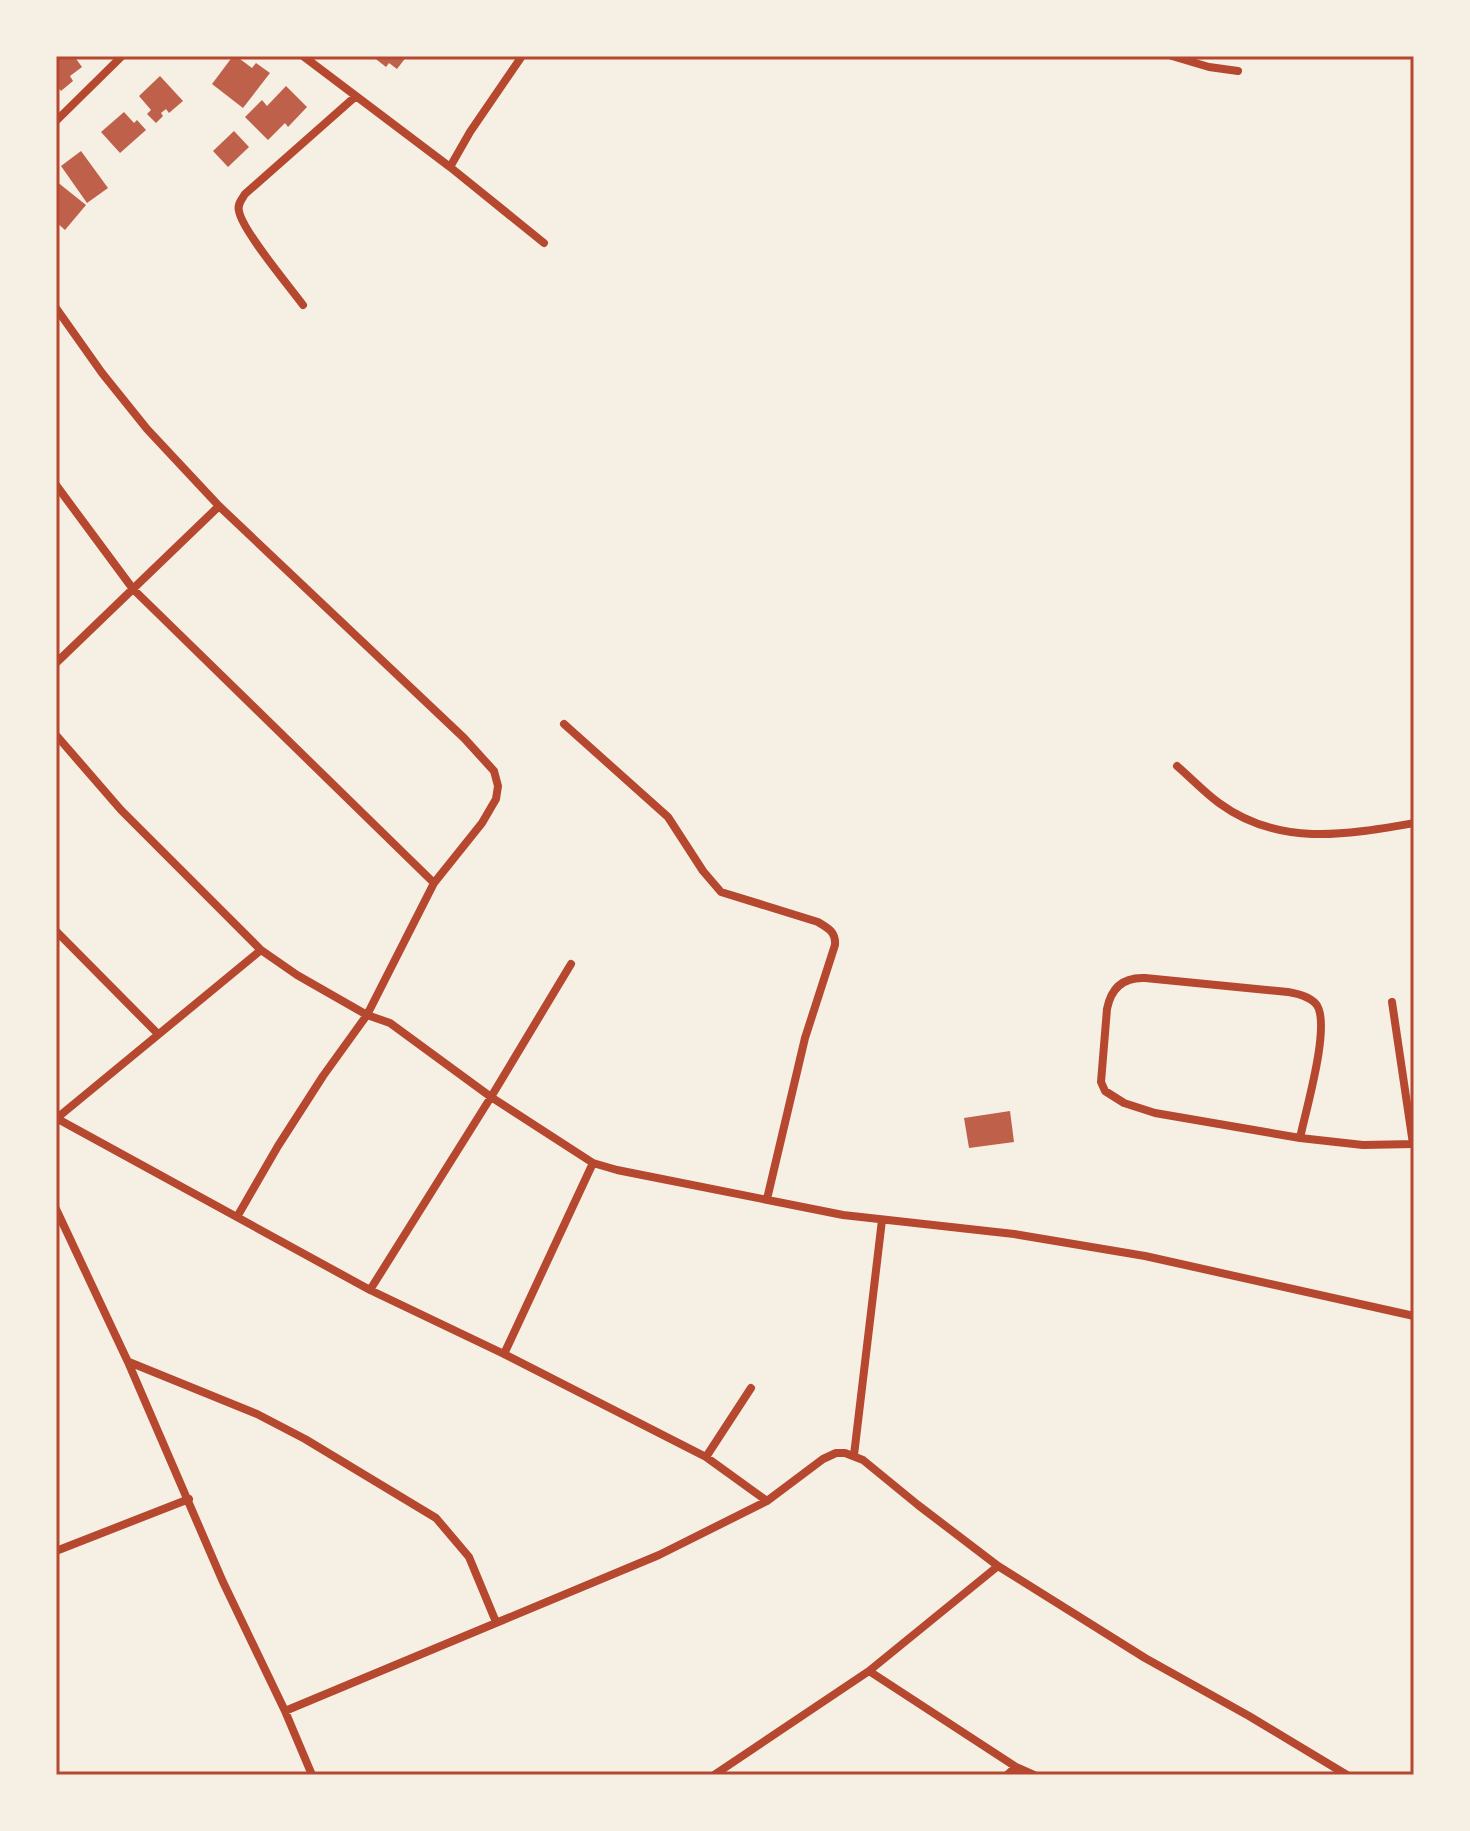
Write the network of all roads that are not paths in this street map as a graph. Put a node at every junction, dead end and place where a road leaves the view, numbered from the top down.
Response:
1 (122, 56) edge
2 (303, 56) edge
3 (522, 56) edge
4 (1172, 56) edge
5 (1238, 71) dead end
6 (356, 96) junction
7 (56, 121) edge
8 (450, 167) junction
9 (544, 243) dead end
10 (303, 305) dead end
11 (56, 308) edge
12 (56, 485) edge
13 (219, 506) junction
14 (133, 589) junction
15 (56, 663) edge
16 (564, 724) dead end
17 (56, 735) edge
18 (1177, 766) dead end
19 (1414, 823) edge
20 (434, 883) junction
21 (56, 931) edge
22 (261, 950) junction
23 (571, 964) dead end
24 (1392, 1002) dead end
25 (367, 1015) junction
26 (157, 1033) junction
27 (491, 1097) junction
28 (56, 1118) edge
29 (1300, 1138) junction
30 (1413, 1144) edge
31 (593, 1163) junction
32 (767, 1199) junction
33 (56, 1209) edge
34 (237, 1217) junction
35 (882, 1220) junction
36 (370, 1290) junction
37 (1414, 1316) edge
38 (504, 1354) junction
39 (128, 1362) junction
40 (751, 1388) dead end
41 (854, 1455) junction
42 (706, 1457) junction
43 (189, 1499) junction
44 (767, 1501) junction
45 (56, 1551) edge
46 (998, 1566) junction
47 (496, 1622) junction
48 (869, 1671) junction
49 (285, 1711) junction
50 (1016, 1767) junction
51 (312, 1775) edge
52 (714, 1775) edge
53 (1007, 1775) edge
54 (1034, 1775) edge
55 (1347, 1775) edge

1 - 7 street
2 - 6 street
3 - 8 street
4 - 5 street
6 - 8 street
6 - 10 street
8 - 9 street
11 - 13 street
12 - 14 street
13 - 14 street
13 - 20 street
14 - 15 street
14 - 20 street
16 - 32 street
17 - 22 street
18 - 19 street
20 - 25 street
21 - 26 street
22 - 25 street
22 - 26 street
23 - 27 street
24 - 30 street
25 - 27 street
25 - 34 street
26 - 28 street
27 - 31 street
27 - 36 street
28 - 34 street
29 - 29 street
29 - 30 street
31 - 32 street
31 - 38 street
32 - 35 street
33 - 39 street
34 - 36 street
35 - 37 street
35 - 41 street
36 - 38 street
38 - 42 street
39 - 43 street
39 - 47 street
40 - 42 street
41 - 44 street
41 - 46 street
42 - 44 street
43 - 45 street
43 - 49 street
44 - 47 street
46 - 48 street
46 - 55 street
47 - 49 street
48 - 50 street
48 - 52 street
49 - 51 street
50 - 53 street
50 - 54 street

